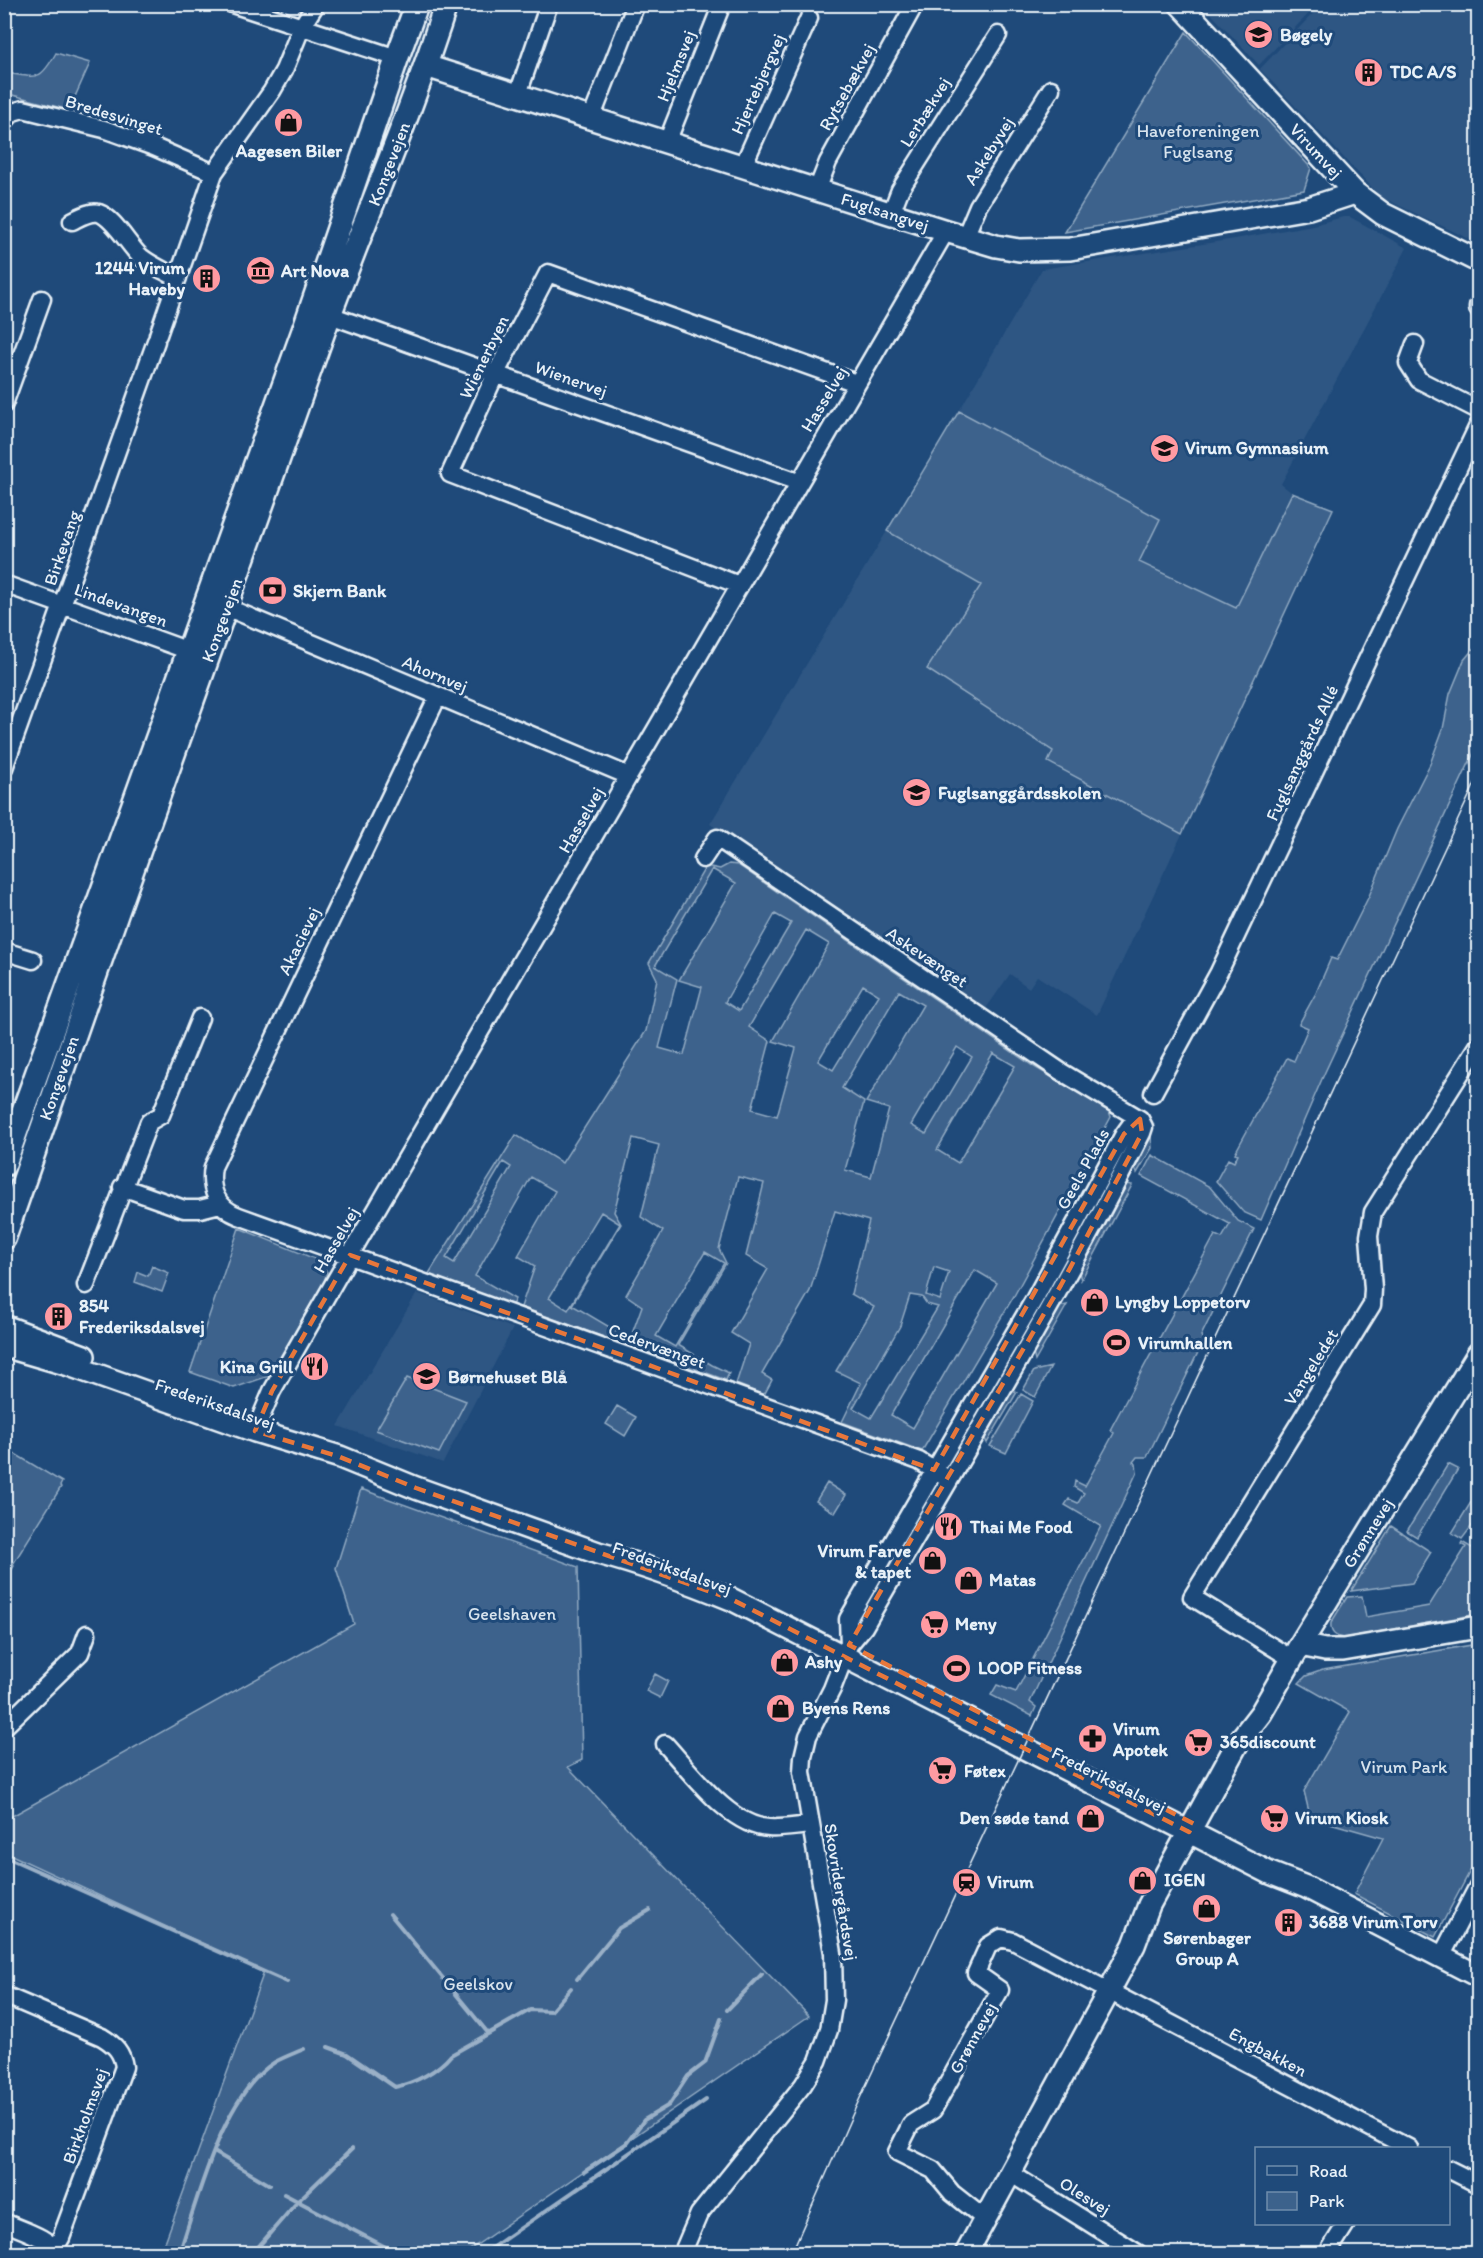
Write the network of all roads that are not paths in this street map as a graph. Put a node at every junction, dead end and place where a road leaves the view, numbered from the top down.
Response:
1 (232, 4) edge
2 (316, 4) edge
3 (417, 4) edge
4 (446, 4) edge
5 (549, 4) edge
6 (636, 4) edge
7 (722, 4) edge
8 (915, 4) edge
9 (1180, 4) edge
10 (809, 18) dead end
11 (302, 26) junction
12 (998, 35) dead end
13 (397, 58) junction
14 (426, 66) junction
15 (1051, 89) dead end
16 (518, 94) junction
17 (591, 119) junction
18 (4, 122) edge
19 (667, 142) junction
20 (742, 166) junction
21 (214, 172) junction
22 (817, 190) junction
23 (1355, 193) junction
24 (891, 213) junction
25 (72, 221) dead end
26 (956, 234) junction
27 (1479, 261) edge
28 (178, 278) junction
29 (42, 299) dead end
30 (330, 315) junction
31 (1415, 344) dead end
32 (496, 373) junction
33 (856, 383) junction
34 (4, 404) edge
35 (1479, 410) edge
36 (1479, 426) edge
37 (798, 482) junction
38 (4, 584) edge
39 (739, 585) junction
40 (62, 604) junction
41 (226, 607) junction
42 (189, 651) junction
43 (438, 696) junction
44 (4, 768) edge
45 (629, 776) junction
46 (703, 859) dead end
47 (4, 951) edge
48 (33, 960) dead end
49 (200, 1018) dead end
50 (1479, 1046) edge
51 (1154, 1092) dead end
52 (1140, 1119) junction
53 (4, 1165) edge
54 (122, 1187) junction
55 (220, 1204) junction
56 (4, 1238) edge
57 (350, 1255) junction
58 (86, 1285) dead end
59 (4, 1326) edge
60 (4, 1346) edge
61 (1478, 1355) edge
62 (257, 1425) junction
63 (934, 1470) junction
64 (948, 1479) junction
65 (1479, 1627) edge
66 (87, 1634) dead end
67 (847, 1651) junction
68 (1296, 1652) junction
69 (4, 1727) edge
70 (665, 1744) dead end
71 (811, 1825) junction
72 (1197, 1830) junction
73 (1479, 1886) edge
74 (1440, 1957) junction
75 (1479, 1976) edge
76 (1109, 1991) junction
77 (4, 1995) edge
78 (1400, 2146) edge
79 (1450, 2170) edge
80 (1010, 2173) junction
81 (1479, 2184) edge
82 (985, 2219) junction
83 (4, 2222) edge
84 (1345, 2225) edge
85 (57, 2251) edge
86 (682, 2253) edge
87 (966, 2253) edge
88 (1139, 2253) edge
89 (1327, 2253) edge

1 - 11 street
2 - 11 street
3 - 13 main road, Kongevejen
4 - 14 main road, Kongevejen
5 - 16 street
6 - 17 street
7 - 19 street, Hjelmsvej
8 - 22 street, Rytsebækvej
9 - 23 street, Virumvej
10 - 20 street, Hjertebjergvej
11 - 13 street
11 - 21 street
12 - 24 street, Lerbækvej
13 - 42 main road, Kongevejen
14 - 16 street, Fuglsangvej
14 - 30 main road, Kongevejen
15 - 26 street, Askebyvej
16 - 17 street, Fuglsangvej
17 - 19 street, Fuglsangvej
18 - 21 street, Bredesvinget
19 - 20 street, Fuglsangvej
20 - 22 street, Fuglsangvej
21 - 28 street
22 - 24 street, Fuglsangvej
23 - 26 street, Fuglsangvej
23 - 27 street, Virumvej
24 - 26 street, Fuglsangvej
25 - 28 street
26 - 33 street, Hasselvej
28 - 40 street, Birkevang
29 - 34 street
30 - 32 street, Wienervej
30 - 41 main road, Kongevejen
31 - 35 street
32 - 33 street, Wienerbyen
32 - 37 street, Wienervej
32 - 39 street, Wienerbyen
33 - 37 street, Hasselvej
36 - 51 street, Fuglsanggårds Allé
37 - 39 street, Hasselvej
38 - 40 street, Lindevangen
39 - 45 street, Hasselvej
40 - 42 street, Lindevangen
40 - 44 street, Birkevang
41 - 43 street, Ahornvej
41 - 56 main road, Kongevejen
42 - 53 main road, Kongevejen
43 - 45 street, Ahornvej
43 - 55 street, Akacievej
45 - 57 street, Hasselvej
46 - 52 street, Askevænget
47 - 48 street
49 - 54 street
50 - 68 street, Vangeledet
52 - 63 street, Geels Plads
52 - 64 street, Geels Plads
54 - 55 street
54 - 58 street
55 - 57 street
57 - 62 street, Hasselvej
57 - 63 street, Cedervænget
59 - 62 street, Frederiksdalsvej
60 - 62 street, Frederiksdalsvej
61 - 68 street, Grønnevej
62 - 67 street, Frederiksdalsvej
63 - 64 street, Cedervænget
63 - 67 street, Geels Plads
64 - 67 street, Geels Plads
65 - 68 street
66 - 69 street
67 - 71 street, Skovridergårdsvej
67 - 72 street, Frederiksdalsvej
68 - 72 street, Grønnevej
70 - 71 street
71 - 86 street, Skovridergårdsvej
72 - 74 street, Frederiksdalsvej
72 - 76 street, Grønnevej
73 - 74 street
74 - 75 street, Frederiksdalsvej
76 - 78 street, Engbakken
76 - 80 street, Grønnevej
76 - 82 street, Grønnevej
77 - 85 street, Birkholmsvej
79 - 81 street
80 - 82 street, Grønnevej
80 - 88 street, Olesvej
82 - 87 street, Grønnevej
83 - 85 street
84 - 89 street

